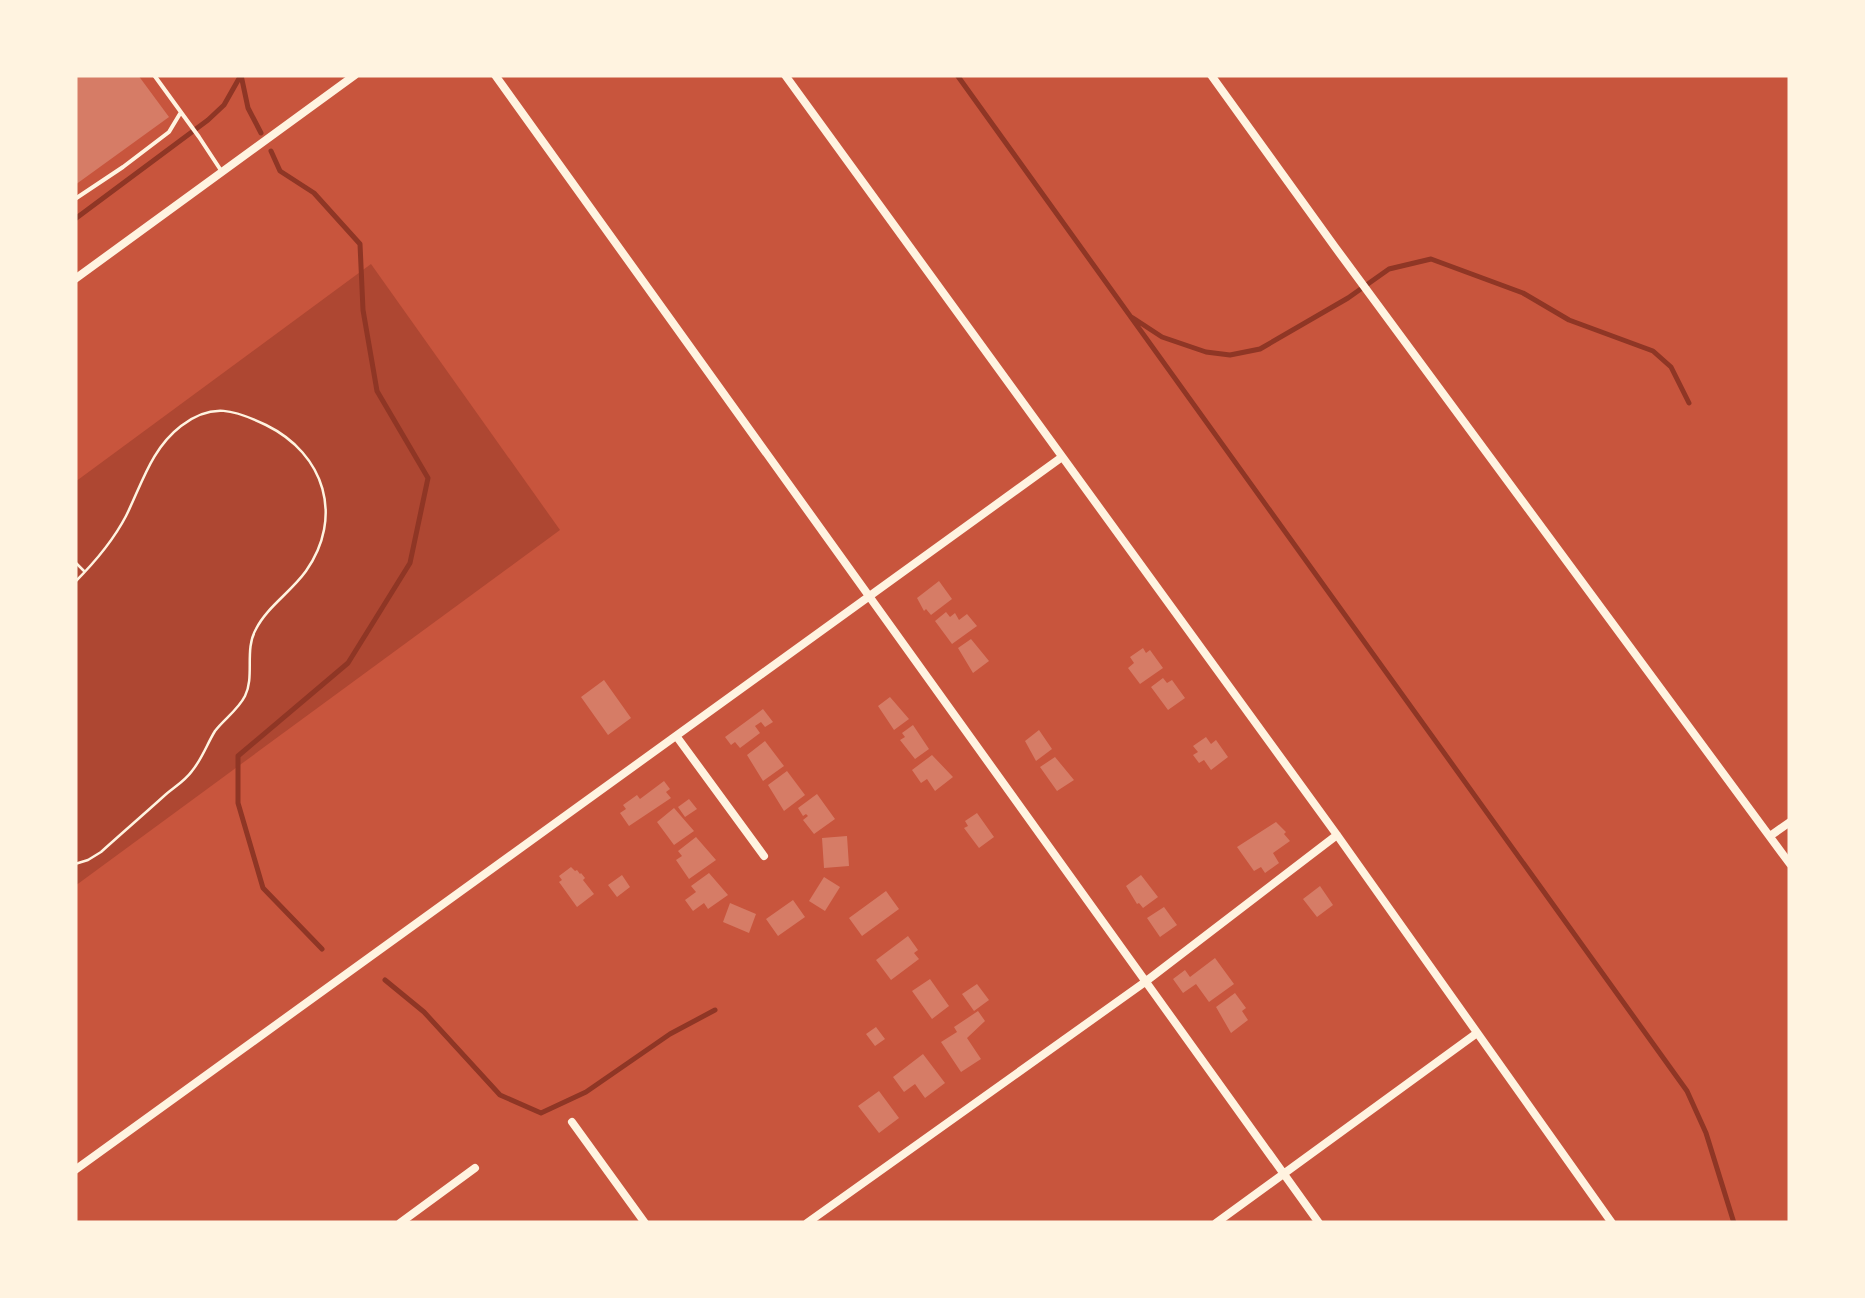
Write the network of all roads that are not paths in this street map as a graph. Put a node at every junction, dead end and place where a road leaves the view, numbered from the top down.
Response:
1 (154, 75) edge
2 (354, 75) edge
3 (495, 75) edge
4 (785, 75) edge
5 (1212, 75) edge
6 (181, 112) junction
7 (222, 172) junction
8 (75, 199) edge
9 (75, 279) edge
10 (1062, 457) junction
11 (869, 598) junction
12 (677, 737) junction
13 (1790, 822) edge
14 (1337, 835) junction
15 (1770, 836) junction
16 (764, 856) dead end
17 (1790, 864) edge
18 (1146, 982) junction
19 (1476, 1032) junction
20 (572, 1122) dead end
21 (475, 1168) dead end
22 (75, 1170) edge
23 (1283, 1174) junction
24 (400, 1223) edge
25 (645, 1223) edge
26 (808, 1223) edge
27 (1216, 1223) edge
28 (1319, 1223) edge
29 (1612, 1223) edge

1 - 6 lane
2 - 7 street
3 - 11 street
4 - 10 street
5 - 15 street
6 - 7 lane
6 - 8 lane
7 - 9 street
10 - 11 street
10 - 14 street
11 - 12 street
11 - 18 street
12 - 16 street
12 - 22 street
13 - 15 street
14 - 18 street
14 - 19 street
15 - 17 street
18 - 23 street
18 - 26 street
19 - 23 street
19 - 29 street
20 - 25 street
21 - 24 street
23 - 27 street
23 - 28 street

